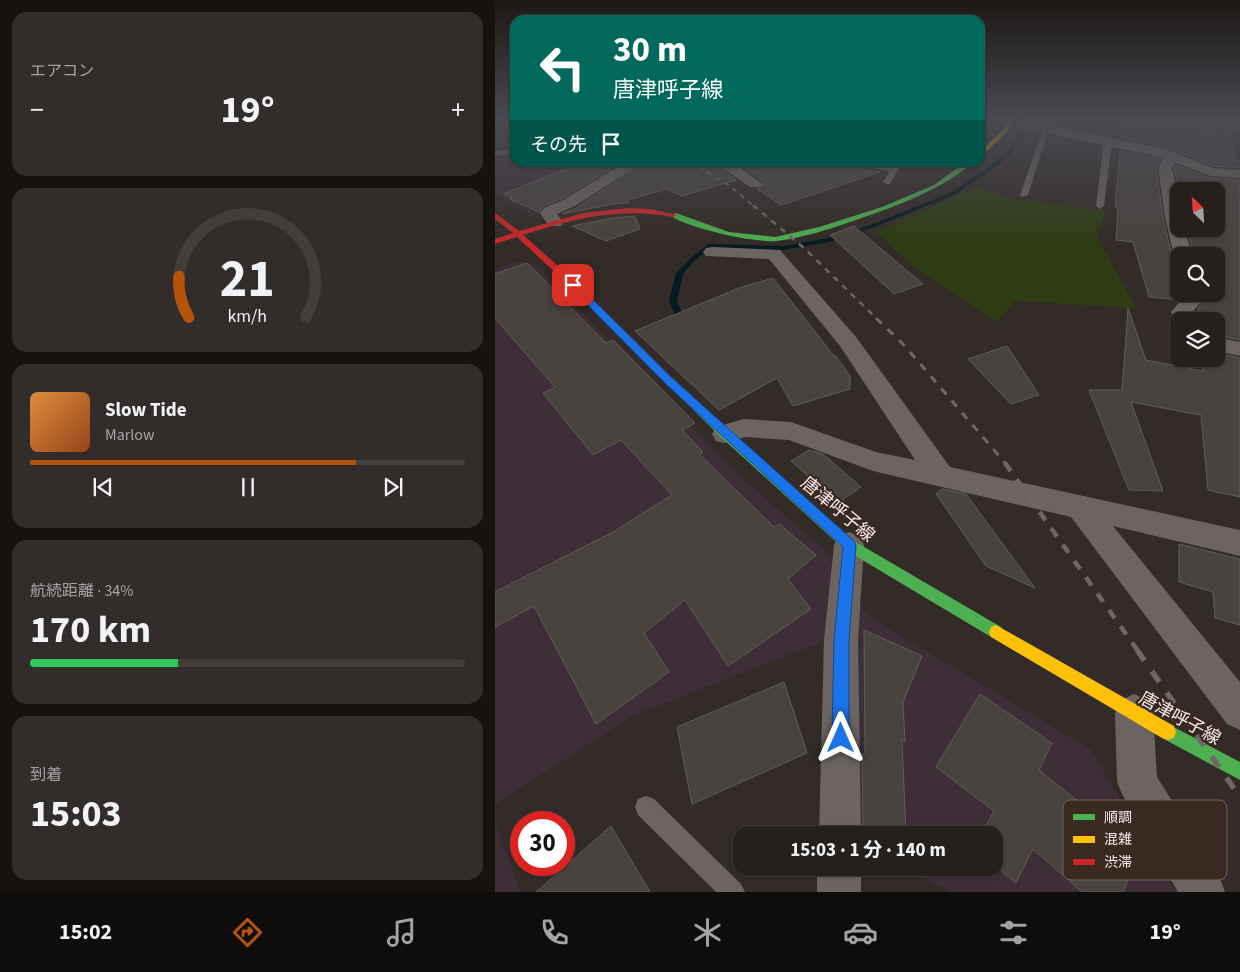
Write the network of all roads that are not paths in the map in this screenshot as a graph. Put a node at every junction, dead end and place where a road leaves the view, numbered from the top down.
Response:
1 (1035, 161) edge
2 (1105, 161) edge
3 (1169, 161) edge
4 (1183, 161) edge
5 (629, 167) edge
6 (729, 167) edge
7 (896, 167) edge
8 (964, 167) edge
9 (1240, 174) edge
10 (887, 182) dead end
11 (755, 184) dead end
12 (1024, 195) dead end
13 (1100, 206) dead end
14 (495, 215) edge
15 (555, 222) junction
16 (519, 234) junction
17 (495, 242) edge
18 (1181, 247) edge
19 (713, 252) dead end
20 (1190, 302) edge
21 (1181, 312) edge
22 (1225, 346) edge
23 (1240, 349) edge
24 (725, 434) junction
25 (940, 475) junction
26 (1081, 508) junction
27 (1240, 543) edge
28 (849, 545) junction
29 (1240, 711) edge
30 (1134, 713) junction
31 (1240, 771) edge
32 (1148, 800) edge
33 (646, 807) dead end
34 (840, 826) edge
35 (839, 876) edge
36 (1196, 880) edge
37 (733, 892) edge
38 (839, 892) edge
39 (1203, 892) edge

1 - 12 lane
2 - 13 lane
3 - 18 street
4 - 9 street
5 - 15 street
6 - 11 street
7 - 10 lane
8 - 15 main road
14 - 16 main road, 唐津呼子線
15 - 16 main road
16 - 17 main road
16 - 24 main road, 唐津呼子線
19 - 25 street
20 - 21 street
22 - 23 street
24 - 25 street
24 - 28 main road, 唐津呼子線
25 - 26 street
26 - 27 street
26 - 29 street
28 - 30 main road, 唐津呼子線
28 - 34 street
30 - 31 main road, 唐津呼子線
30 - 32 street
33 - 37 lane
35 - 38 street
36 - 39 street

